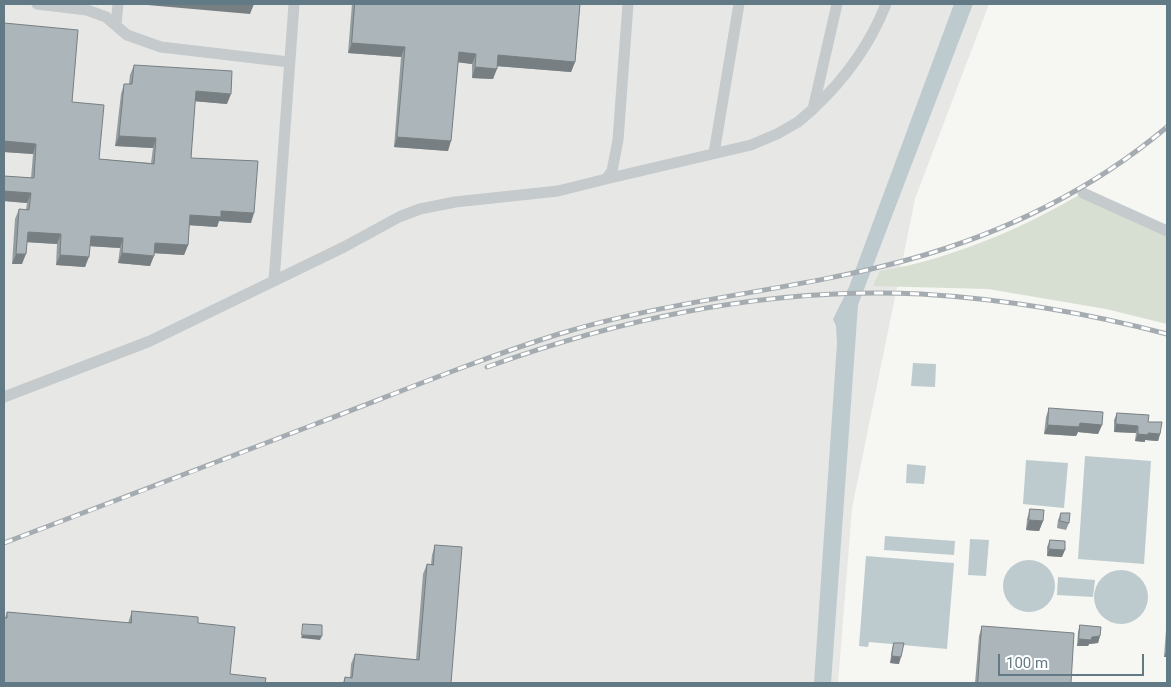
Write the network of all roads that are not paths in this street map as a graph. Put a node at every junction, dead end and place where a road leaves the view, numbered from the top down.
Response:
1 (37, 4) edge
2 (118, 4) edge
3 (294, 4) edge
4 (628, 4) edge
5 (739, 4) edge
6 (836, 4) edge
7 (886, 4) edge
8 (116, 24) junction
9 (289, 62) junction
10 (813, 109) junction
11 (714, 153) junction
12 (606, 179) junction
13 (1083, 193) dead end
14 (1167, 231) edge
15 (274, 281) junction
16 (4, 397) edge

1 - 8 street
2 - 8 street
3 - 9 street
4 - 12 street
5 - 11 street
6 - 10 street
7 - 10 street
8 - 9 street
9 - 15 street
10 - 11 street
11 - 12 street
12 - 15 street
13 - 14 street
15 - 16 street

